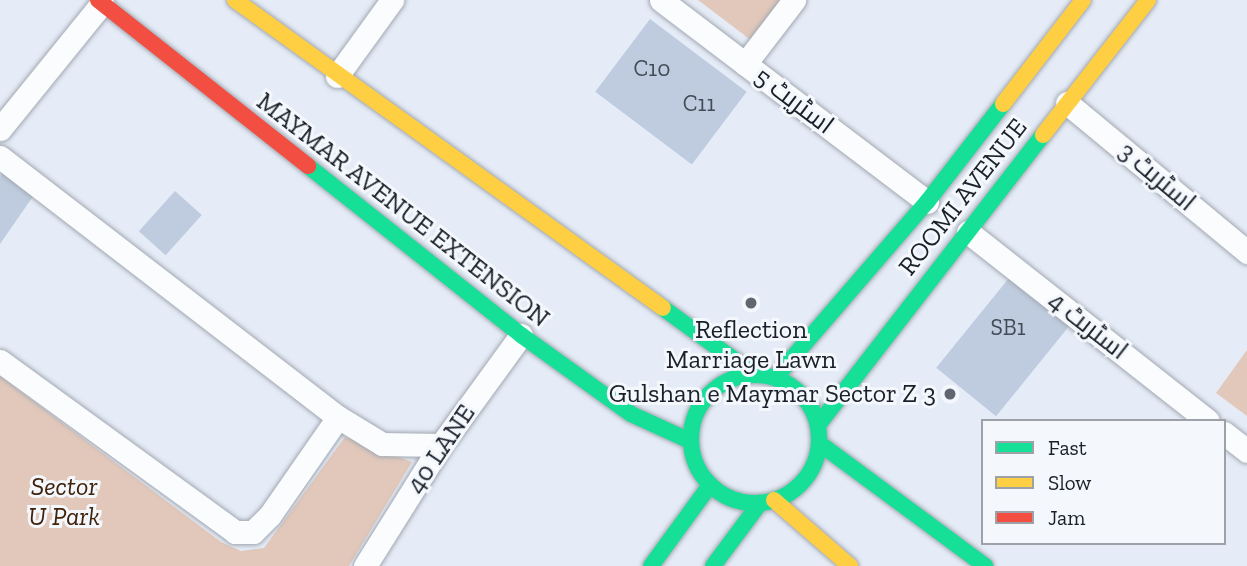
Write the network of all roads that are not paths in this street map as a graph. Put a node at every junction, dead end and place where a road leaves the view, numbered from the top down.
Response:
1 (235, 0) edge
2 (392, 0) edge
3 (661, 0) edge
4 (794, 0) edge
5 (1083, 0) edge
6 (1148, 0) edge
7 (100, 2) edge
8 (746, 64) junction
9 (337, 76) junction
10 (1067, 103) junction
11 (0, 129) edge
12 (0, 157) edge
13 (927, 202) junction
14 (968, 232) junction
15 (1247, 252) edge
16 (521, 335) junction
17 (0, 361) edge
18 (754, 374) junction
19 (775, 378) junction
20 (338, 417) junction
21 (1205, 419) edge
22 (818, 425) junction
23 (1226, 435) edge
24 (690, 441) junction
25 (820, 443) junction
26 (441, 445) junction
27 (1247, 451) edge
28 (710, 485) junction
29 (767, 502) junction
30 (365, 566) edge
31 (651, 566) edge
32 (713, 566) edge
33 (850, 566) edge
34 (985, 566) edge

1 - 9 main road
2 - 9 street
3 - 8 street, اسٹریٹ 5
4 - 8 street
5 - 13 main road, ROOMI AVENUE
6 - 10 main road, ROOMI AVENUE
7 - 11 street
7 - 16 main road, MAYMAR AVENUE EXTENSION
8 - 13 street, اسٹریٹ 5
9 - 18 main road
10 - 14 main road, ROOMI AVENUE
10 - 15 street, اسٹریٹ 3
12 - 20 street
13 - 19 main road, ROOMI AVENUE
14 - 21 street, اسٹریٹ 4
14 - 22 main road, ROOMI AVENUE
16 - 24 main road, MAYMAR AVENUE EXTENSION
16 - 26 street, 40 LANE
17 - 20 street
18 - 19 main road
18 - 24 main road
19 - 22 main road
20 - 26 street
22 - 25 main road
23 - 27 street
24 - 28 main road
25 - 29 main road
25 - 34 main road
26 - 30 street, 40 LANE
28 - 29 main road
28 - 31 main road
29 - 32 main road
29 - 33 main road

